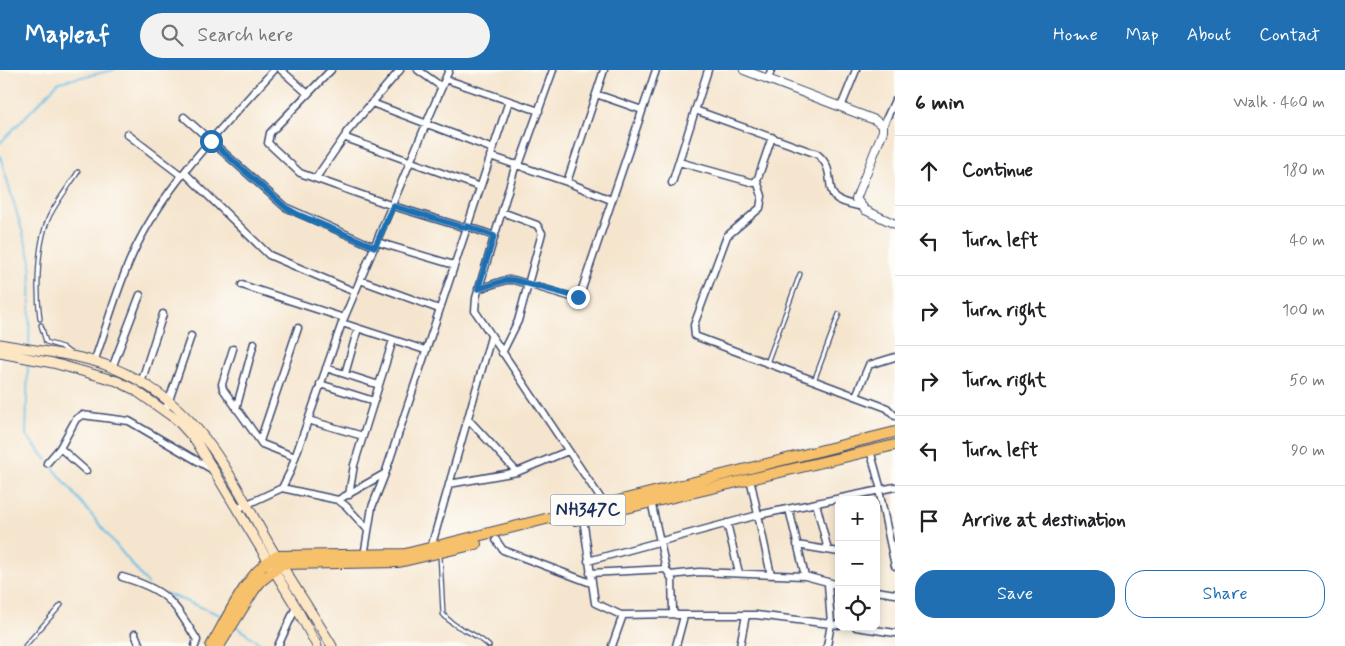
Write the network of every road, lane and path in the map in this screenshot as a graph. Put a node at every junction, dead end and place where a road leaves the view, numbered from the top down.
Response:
1 (274, 70) edge
2 (281, 70) edge
3 (331, 70) edge
4 (400, 70) edge
5 (418, 70) edge
6 (449, 70) edge
7 (553, 70) edge
8 (604, 70) edge
9 (656, 70) edge
10 (708, 70) edge
11 (744, 70) edge
12 (771, 70) edge
13 (856, 70) edge
14 (445, 79) junction
15 (768, 80) junction
16 (442, 87) junction
17 (308, 94) junction
18 (596, 94) junction
19 (895, 100) edge
20 (509, 101) junction
21 (372, 103) junction
22 (841, 107) junction
23 (642, 110) junction
24 (695, 110) junction
25 (540, 111) junction
26 (184, 117) dead end
27 (428, 123) junction
28 (883, 126) junction
29 (127, 134) dead end
30 (346, 136) junction
31 (772, 137) junction
32 (211, 141) junction
33 (493, 149) junction
34 (490, 156) junction
35 (679, 162) junction
36 (411, 164) junction
37 (518, 165) junction
38 (78, 172) dead end
39 (184, 175) junction
40 (318, 175) dead end
41 (757, 181) junction
42 (567, 182) junction
43 (672, 184) dead end
44 (480, 187) junction
45 (611, 200) junction
46 (393, 206) junction
47 (862, 207) junction
48 (502, 212) junction
49 (895, 224) edge
50 (467, 227) junction
51 (494, 236) junction
52 (376, 244) junction
53 (454, 265) junction
54 (800, 274) dead end
55 (360, 280) junction
56 (529, 283) junction
57 (242, 286) dead end
58 (478, 289) junction
59 (355, 292) junction
60 (140, 295) dead end
61 (439, 309) junction
62 (163, 314) dead end
63 (839, 314) dead end
64 (40, 319) dead end
65 (343, 320) junction
66 (41, 325) dead end
67 (298, 328) dead end
68 (358, 328) junction
69 (191, 336) dead end
70 (491, 337) junction
71 (393, 340) junction
72 (254, 343) dead end
73 (0, 344) edge
74 (233, 349) dead end
75 (425, 350) junction
76 (0, 353) edge
77 (502, 353) junction
78 (895, 357) edge
79 (74, 358) junction
80 (55, 359) junction
81 (94, 362) junction
82 (767, 364) junction
83 (112, 368) junction
84 (326, 368) junction
85 (345, 374) junction
86 (814, 381) junction
87 (141, 383) junction
88 (320, 384) junction
89 (379, 385) junction
90 (856, 396) junction
91 (169, 401) junction
92 (374, 401) junction
93 (236, 409) junction
94 (165, 412) junction
95 (895, 416) edge
96 (468, 419) junction
97 (308, 420) junction
98 (895, 432) edge
99 (363, 436) junction
100 (260, 442) junction
101 (895, 444) edge
102 (60, 448) junction
103 (825, 448) junction
104 (870, 450) junction
105 (568, 451) junction
106 (295, 457) junction
107 (827, 460) junction
108 (47, 463) dead end
109 (214, 471) junction
110 (86, 472) dead end
111 (517, 472) junction
112 (385, 474) junction
113 (750, 478) junction
114 (449, 484) junction
115 (895, 487) edge
116 (282, 488) junction
117 (880, 490) junction
118 (349, 495) junction
119 (855, 496) edge
120 (338, 500) junction
121 (835, 500) edge
122 (652, 501) junction
123 (247, 502) junction
124 (816, 503) junction
125 (605, 505) junction
126 (237, 509) junction
127 (789, 509) junction
128 (758, 515) junction
129 (583, 518) junction
130 (727, 523) junction
131 (368, 530) junction
132 (496, 540) junction
133 (660, 541) junction
134 (797, 544) junction
135 (828, 550) junction
136 (893, 550) edge
137 (435, 551) junction
138 (835, 551) edge
139 (364, 556) junction
140 (330, 560) junction
141 (588, 561) junction
142 (275, 563) junction
143 (895, 566) edge
144 (668, 572) junction
145 (590, 573) junction
146 (739, 573) junction
147 (771, 575) junction
148 (805, 576) junction
149 (122, 577) dead end
150 (591, 583) junction
151 (828, 584) junction
152 (835, 585) edge
153 (880, 592) edge
154 (895, 594) edge
155 (244, 597) junction
156 (61, 605) dead end
157 (296, 607) junction
158 (675, 614) junction
159 (623, 615) junction
160 (684, 616) junction
161 (746, 616) junction
162 (831, 624) junction
163 (835, 624) edge
164 (880, 631) edge
165 (895, 633) edge
166 (135, 634) dead end
167 (25, 646) edge
168 (140, 646) edge
169 (195, 646) edge
170 (210, 646) edge
171 (219, 646) edge
172 (278, 646) edge
173 (317, 646) edge
174 (332, 646) edge
175 (489, 646) edge
176 (612, 646) edge
177 (676, 646) edge
178 (740, 646) edge
179 (827, 646) edge

1 - 32 street
2 - 17 street
3 - 17 street
4 - 21 street
5 - 16 street
6 - 14 street
7 - 25 street
8 - 18 street
9 - 23 street
10 - 24 street
11 - 15 street
12 - 15 street
13 - 22 street
14 - 16 street
14 - 20 street
15 - 22 street
16 - 27 street
17 - 46 street
18 - 23 street
18 - 42 street
19 - 28 street
20 - 25 street
20 - 33 street
21 - 27 street
21 - 30 street
22 - 28 street
23 - 45 street
24 - 31 street
24 - 35 street
25 - 37 street
26 - 32 street
27 - 33 street
27 - 36 street
28 - 47 street
29 - 39 street
30 - 36 street
30 - 40 street
31 - 41 street
31 - 47 street
32 - 39 street
32 - 52 street
33 - 34 street
34 - 37 street
34 - 44 street
35 - 41 street
35 - 43 street
36 - 44 street
36 - 46 street
37 - 42 street
37 - 48 street
38 - 64 lane
39 - 59 street
39 - 81 street
41 - 82 street
42 - 45 street
44 - 50 street
45 - 56 street
46 - 50 street
46 - 52 street
47 - 49 street
48 - 51 street
48 - 56 street
50 - 51 street
50 - 53 street
51 - 58 street
52 - 53 street
52 - 55 street
53 - 61 street
54 - 82 lane
55 - 59 street
55 - 61 street
56 - 58 street
56 - 77 street
57 - 65 street
58 - 70 street
59 - 65 street
60 - 83 street
61 - 75 street
62 - 87 street
63 - 86 lane
65 - 68 street
65 - 84 street
66 - 79 lane
67 - 100 street
68 - 71 street
68 - 85 street
69 - 91 street
70 - 77 street
70 - 96 street
71 - 75 street
71 - 89 street
72 - 93 street
73 - 80 main road
74 - 93 street
75 - 112 street
76 - 80 main road
77 - 105 street
78 - 90 street
79 - 80 main road
79 - 81 main road
80 - 94 main road
81 - 83 main road
82 - 86 street
83 - 87 main road
84 - 85 street
84 - 88 street
85 - 89 street
86 - 90 street
87 - 91 main road
88 - 92 street
88 - 97 street
89 - 92 street
90 - 95 street
91 - 94 street
91 - 123 main road
92 - 99 street
93 - 100 street
94 - 109 main road
96 - 111 street
96 - 114 street
97 - 99 street
97 - 106 street
98 - 103 highway, NH347C
99 - 118 street
100 - 106 street
101 - 104 highway, NH347C
102 - 108 street
102 - 109 street
102 - 110 street
103 - 107 highway
103 - 125 highway, NH347C
104 - 107 highway, NH347C
104 - 117 street
105 - 111 street
105 - 125 street
106 - 116 street
107 - 113 highway, NH347C
109 - 126 main road
111 - 114 street
112 - 118 street
112 - 131 street
113 - 122 highway, NH347C
113 - 128 street
114 - 137 street
115 - 117 street
116 - 120 street
116 - 123 street
117 - 119 street
117 - 136 street
118 - 120 street
120 - 131 street
121 - 124 street
122 - 129 highway, NH347C
122 - 133 street
123 - 126 street
123 - 142 main road
124 - 127 street
124 - 135 street
125 - 137 highway, NH347C
126 - 142 main road
127 - 128 street
127 - 134 street
128 - 130 street
128 - 147 street
129 - 132 highway, NH347C
129 - 141 street
130 - 133 street
130 - 146 street
131 - 139 street
132 - 137 highway, NH347C
132 - 150 street
133 - 141 street
133 - 144 street
134 - 135 street
134 - 148 street
135 - 138 street
136 - 143 street
137 - 139 highway, NH347C
137 - 140 highway, NH347C
137 - 175 lane
139 - 140 highway, NH347C
140 - 142 highway, NH347C
141 - 145 street
142 - 155 highway
142 - 157 main road
142 - 174 main road
144 - 145 street
144 - 146 street
144 - 158 street
145 - 150 street
146 - 147 street
147 - 148 street
148 - 151 street
149 - 169 street
150 - 159 street
151 - 152 street
151 - 162 street
153 - 154 street
155 - 170 highway
155 - 171 highway
156 - 167 lane
157 - 172 street
157 - 173 main road
158 - 159 street
158 - 160 street
159 - 176 street
160 - 161 street
160 - 177 street
161 - 162 street
161 - 178 street
162 - 163 street
162 - 179 street
164 - 165 street
166 - 168 street

